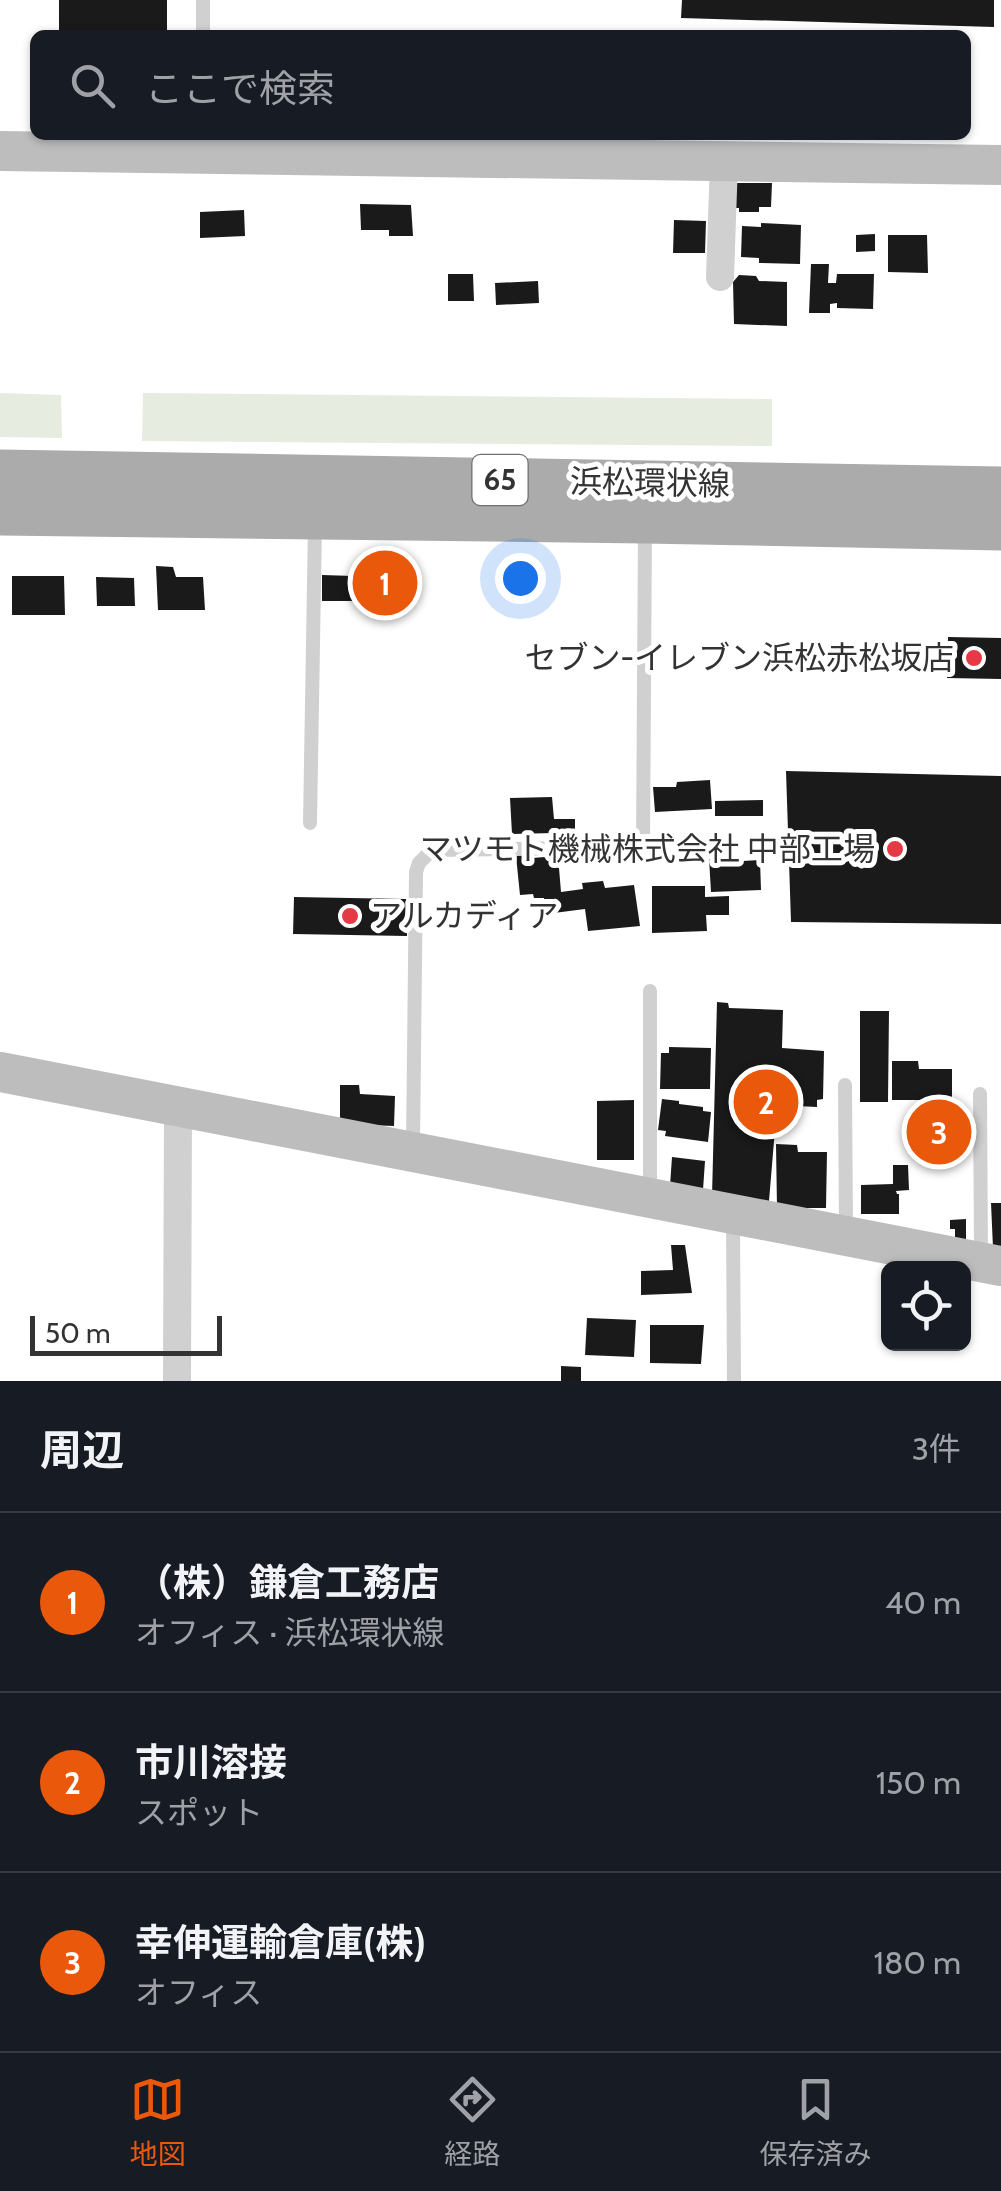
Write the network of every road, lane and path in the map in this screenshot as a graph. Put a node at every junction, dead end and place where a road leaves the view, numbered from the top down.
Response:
1 (204, 0) edge
2 (203, 30) edge
3 (201, 144) edge
4 (0, 151) edge
5 (724, 161) junction
6 (1001, 164) edge
7 (720, 276) dead end
8 (0, 472) edge
9 (1001, 489) edge
10 (0, 513) edge
11 (315, 517) junction
12 (645, 521) junction
13 (1001, 528) edge
14 (310, 823) dead end
15 (650, 991) dead end
16 (0, 1072) edge
17 (845, 1085) dead end
18 (980, 1094) dead end
19 (178, 1106) junction
20 (412, 1152) junction
21 (650, 1197) junction
22 (733, 1214) junction
23 (846, 1236) junction
24 (991, 1264) edge
25 (177, 1381) edge
26 (734, 1381) edge

1 - 2 lane
3 - 4 street
3 - 5 street
5 - 6 street
5 - 7 street
8 - 9 main road, 浜松環状線 / 65
10 - 11 main road, 浜松環状線 / 65
11 - 12 main road, 浜松環状線 / 65
11 - 14 lane
12 - 13 main road, 浜松環状線 / 65
12 - 20 lane
15 - 21 lane
16 - 19 street
17 - 23 lane
18 - 24 lane
19 - 20 street
19 - 25 street
20 - 21 street
21 - 22 street
22 - 23 street
22 - 26 lane
23 - 24 street

